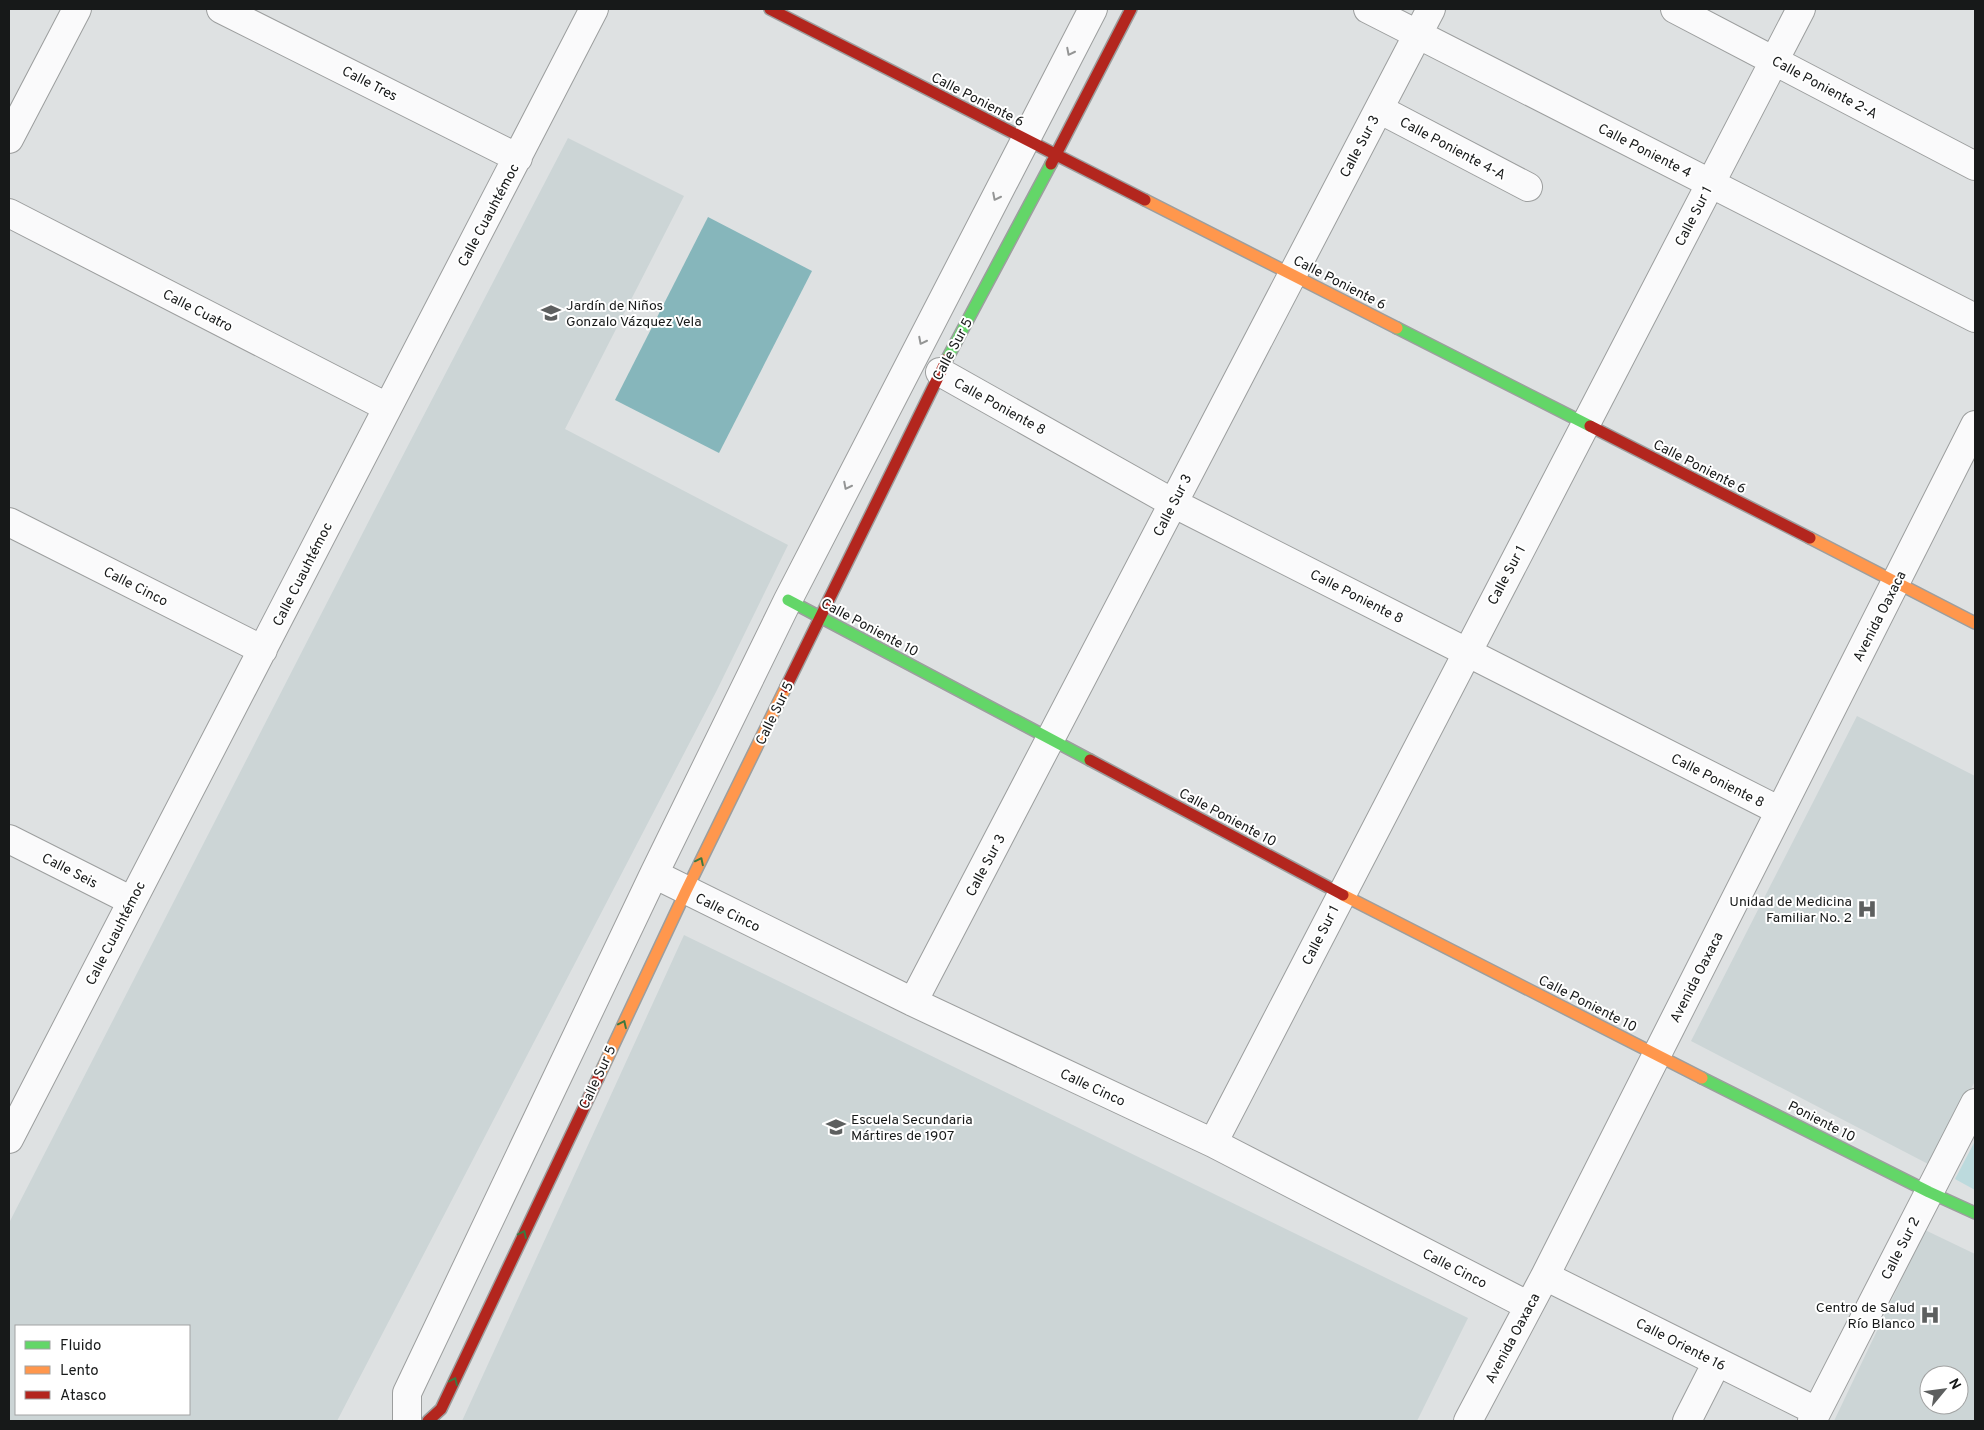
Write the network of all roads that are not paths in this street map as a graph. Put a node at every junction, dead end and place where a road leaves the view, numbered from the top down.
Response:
1 (77, 9) edge
2 (221, 9) edge
3 (594, 9) edge
4 (770, 9) edge
5 (1092, 9) edge
6 (1131, 9) edge
7 (1368, 9) edge
8 (1431, 9) edge
9 (1675, 9) edge
10 (1801, 9) edge
11 (1417, 35) junction
12 (1775, 61) junction
13 (1379, 109) junction
14 (9, 139) edge
15 (1025, 140) junction
16 (1055, 156) junction
17 (518, 158) junction
18 (1975, 166) edge
19 (1710, 184) junction
20 (1528, 187) dead end
21 (9, 213) edge
22 (1292, 274) junction
23 (1975, 318) edge
24 (940, 372) junction
25 (387, 407) junction
26 (1585, 425) junction
27 (1975, 425) edge
28 (1173, 503) junction
29 (9, 522) edge
30 (1896, 582) junction
31 (788, 600) junction
32 (821, 617) junction
33 (1975, 623) edge
34 (263, 650) junction
35 (1466, 652) junction
36 (1051, 740) junction
37 (1780, 812) junction
38 (9, 839) edge
39 (654, 874) junction
40 (686, 891) junction
41 (1342, 894) junction
42 (132, 901) junction
43 (914, 1002) junction
44 (1656, 1055) junction
45 (1975, 1103) edge
46 (9, 1139) edge
47 (1213, 1143) junction
48 (1929, 1192) junction
49 (1975, 1213) edge
50 (1546, 1276) junction
51 (1530, 1306) junction
52 (1717, 1362) junction
53 (1814, 1416) edge
54 (407, 1421) edge
55 (428, 1421) edge
56 (1468, 1421) edge
57 (1687, 1421) edge

1 - 14 street
2 - 17 street, Calle Tres
3 - 17 street, Calle Cuauhtémoc
4 - 15 street, Calle Poniente 6
5 -> 15 street
6 - 16 street, Calle Sur 5
7 - 11 street, Calle Poniente 4
8 - 11 street, Calle Sur 3
9 - 12 street, Calle Poniente 2-A
10 - 12 street, Calle Sur 1
11 - 13 street, Calle Sur 3
11 - 19 street, Calle Poniente 4
12 - 18 street, Calle Poniente 2-A
12 - 19 street, Calle Sur 1
13 - 20 street, Calle Poniente 4-A
13 - 22 street, Calle Sur 3
15 - 16 street, Calle Poniente 6
15 -> 31 street
16 - 22 street, Calle Poniente 6
16 - 24 street, Calle Sur 5
17 - 25 street, Calle Cuauhtémoc
19 - 23 street, Calle Poniente 4
19 - 26 street, Calle Sur 1
21 - 25 street, Calle Cuatro
22 - 26 street, Calle Poniente 6
22 - 28 street, Calle Sur 3
24 - 28 street, Calle Poniente 8
24 - 32 street, Calle Sur 5
25 - 34 street, Calle Cuauhtémoc
26 - 30 street, Calle Poniente 6
26 - 35 street, Calle Sur 1
27 - 30 street, Avenida Oaxaca
28 - 35 street, Calle Poniente 8
28 - 36 street, Calle Sur 3
29 - 34 street, Calle Cinco
30 - 33 street, Calle Poniente 6
30 - 37 street, Avenida Oaxaca
31 - 32 street, Calle Poniente 10
31 - 39 street
32 - 36 street, Calle Poniente 10
40 -> 32 street, Calle Sur 5
34 - 42 street, Calle Cuauhtémoc
35 - 37 street, Calle Poniente 8
35 - 41 street, Calle Sur 1
36 - 41 street, Calle Poniente 10
36 - 43 street, Calle Sur 3
37 - 44 street, Avenida Oaxaca
38 - 42 street, Calle Seis
39 - 40 street, Calle Cinco
39 - 54 street
40 - 43 street, Calle Cinco
55 -> 40 street, Calle Sur 5
41 - 44 street, Calle Poniente 10
41 - 47 street, Calle Sur 1
42 - 46 street, Calle Cuauhtémoc
43 - 47 street, Calle Cinco
44 - 48 street, Poniente 10
44 - 50 street, Avenida Oaxaca
45 - 48 street, Calle Sur 2
47 - 51 street, Calle Cinco
48 - 49 street, Poniente 10
48 - 53 street, Calle Sur 2
50 - 51 street, Avenida Oaxaca
50 - 52 street, Calle Oriente 16
51 - 56 street, Avenida Oaxaca
52 - 53 street, Calle Oriente 16
52 - 57 street

